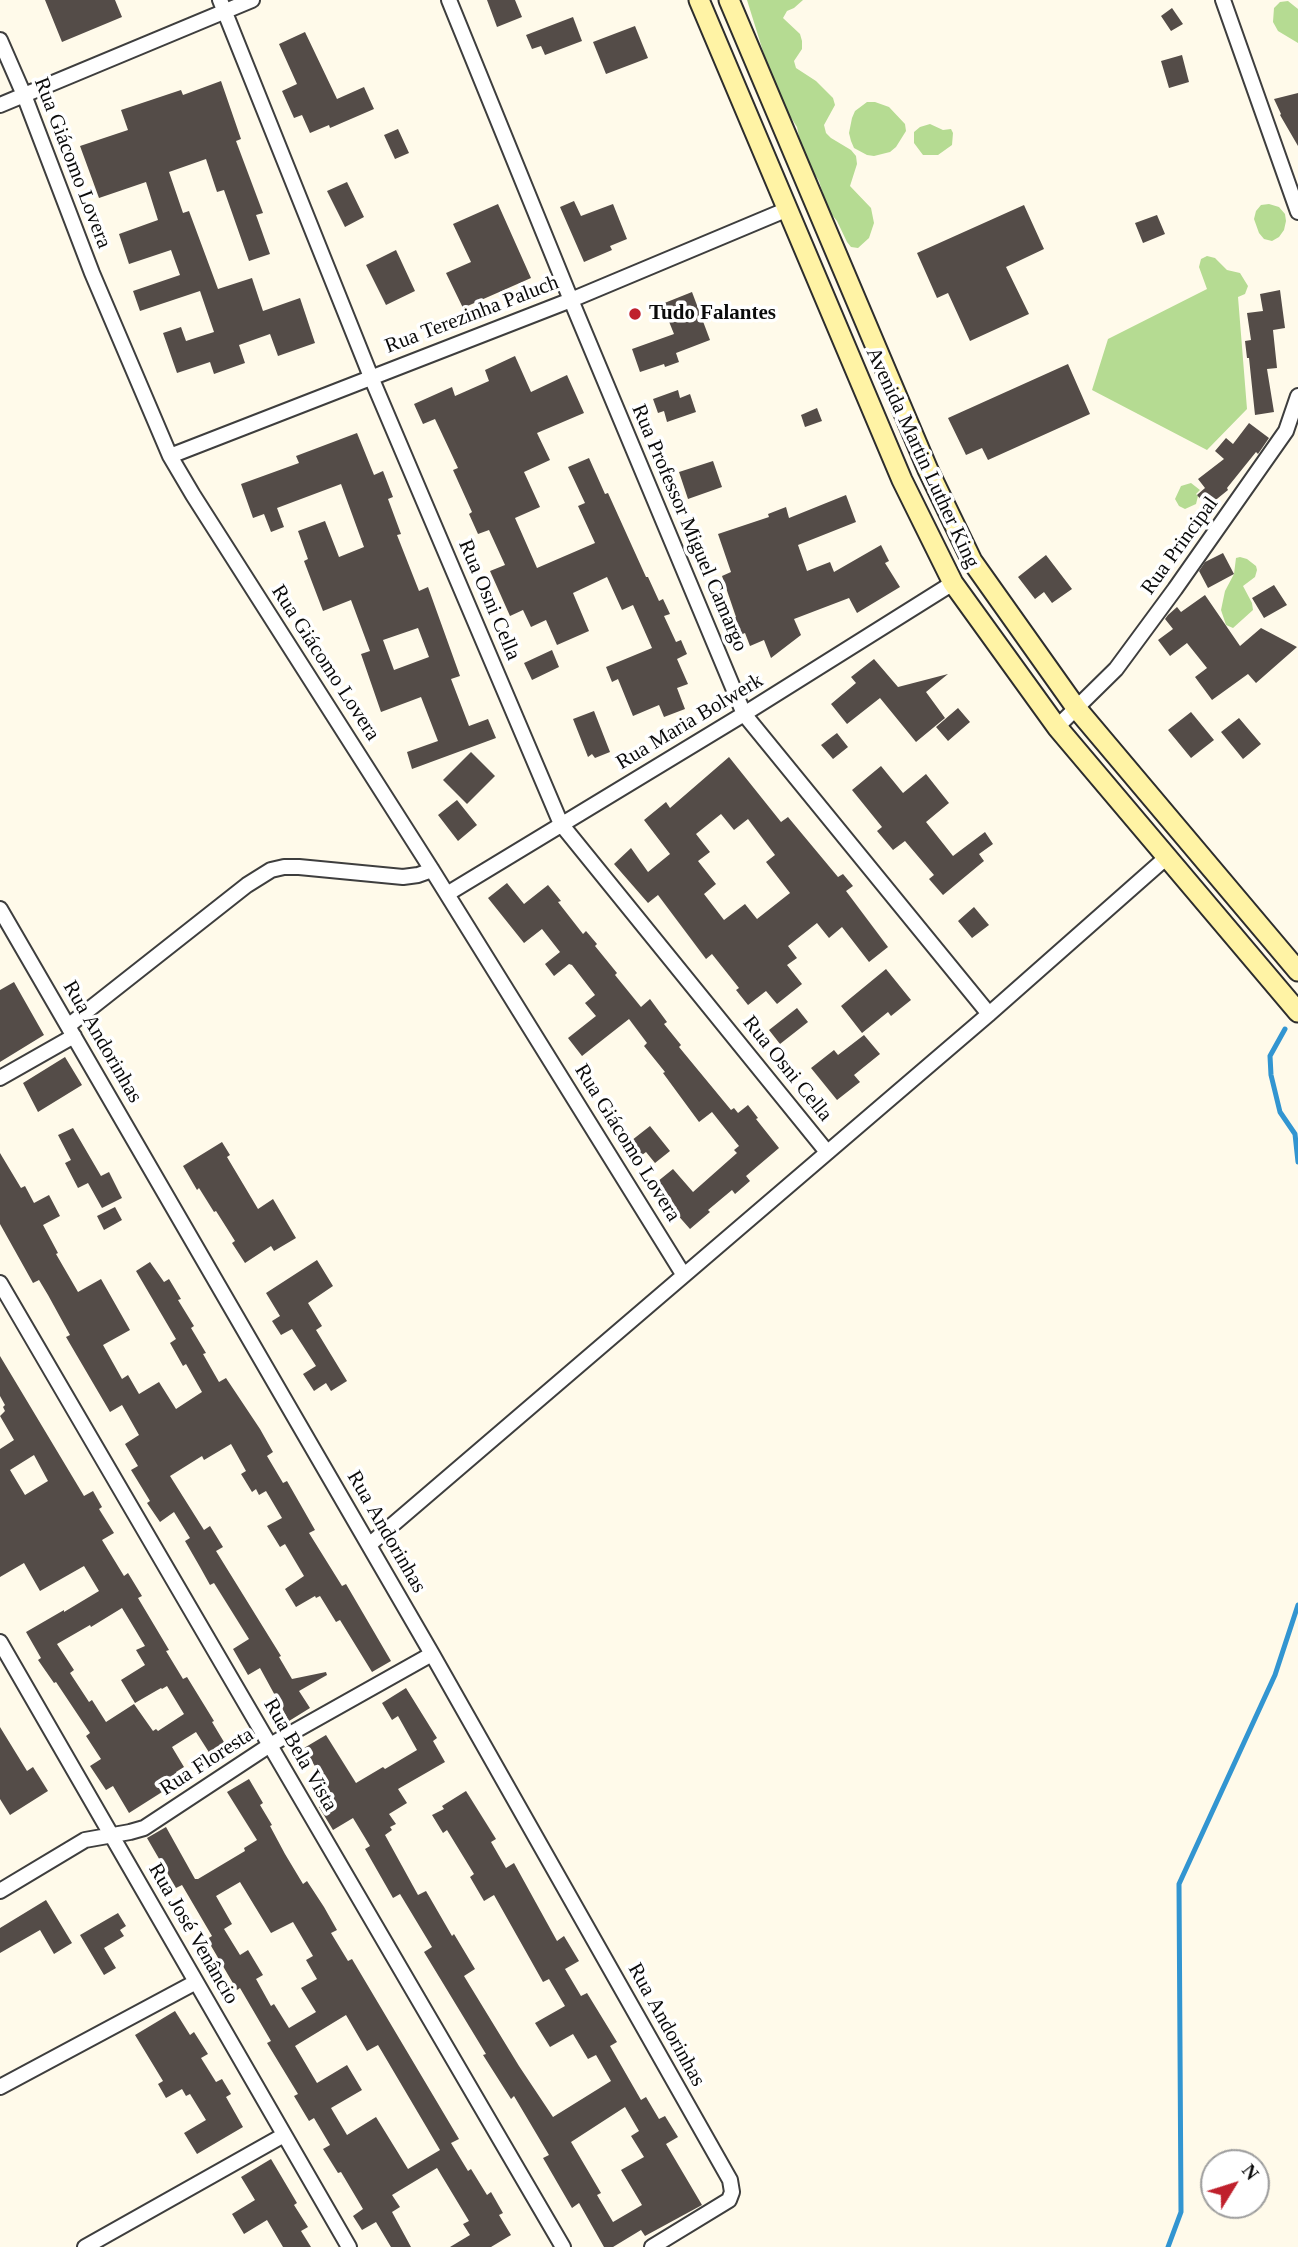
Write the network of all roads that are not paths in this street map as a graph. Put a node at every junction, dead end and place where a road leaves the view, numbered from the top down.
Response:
1 (252, 0) edge
2 (449, 0) edge
3 (699, 0) edge
4 (729, 0) edge
5 (1223, 0) edge
6 (222, 6) edge
7 (0, 40) edge
8 (24, 95) junction
9 (0, 105) edge
10 (788, 208) junction
11 (1298, 212) edge
12 (570, 300) junction
13 (371, 377) junction
14 (1298, 396) edge
15 (170, 456) junction
16 (928, 470) junction
17 (902, 480) junction
18 (953, 583) junction
19 (1077, 709) junction
20 (744, 714) junction
21 (1057, 727) junction
22 (561, 824) junction
23 (1168, 856) junction
24 (432, 870) junction
25 (447, 894) junction
26 (0, 909) edge
27 (1298, 971) edge
28 (1298, 1012) edge
29 (989, 1014) junction
30 (71, 1031) junction
31 (0, 1078) edge
32 (827, 1153) junction
33 (684, 1274) junction
34 (0, 1283) edge
35 (369, 1545) junction
36 (0, 1642) edge
37 (432, 1654) junction
38 (270, 1745) junction
39 (111, 1835) junction
40 (0, 1891) edge
41 (196, 1982) junction
42 (0, 2087) edge
43 (285, 2135) junction
44 (85, 2247) edge
45 (349, 2247) edge
46 (563, 2247) edge
47 (652, 2247) edge

1 - 6 street
2 - 12 street, Rua Professor Miguel Camargo
3 - 10 main road, Avenida Martin Luther King
4 - 16 main road, Avenida Martin Luther King
5 - 11 street
6 - 8 street
6 - 13 street, Rua Osni Cella
7 - 8 street, Rua Giácomo Lovera
8 - 9 street
8 - 15 street, Rua Giácomo Lovera
10 - 12 street, Rua Terezinha Paluch
10 - 17 main road, Avenida Martin Luther King
12 - 13 street, Rua Terezinha Paluch
12 - 20 street, Rua Professor Miguel Camargo
13 - 15 street, Rua Terezinha Paluch
13 - 22 street, Rua Osni Cella
14 - 19 street, Rua Principal
15 - 24 street, Rua Giácomo Lovera
16 - 17 main road
16 - 19 main road, Avenida Martin Luther King
17 - 18 main road, Avenida Martin Luther King
18 - 20 street, Rua Maria Bolwerk
18 - 21 main road, Avenida Martin Luther King
19 - 21 street, Rua Principal
19 - 27 main road, Avenida Martin Luther King
20 - 22 street, Rua Maria Bolwerk
20 - 29 street, Rua Professor Miguel Camargo
21 - 23 main road, Avenida Martin Luther King
22 - 25 street, Rua Maria Bolwerk
22 - 32 street, Rua Osni Cella
23 - 28 main road, Avenida Martin Luther King
23 - 29 street
24 - 25 street, Rua Giácomo Lovera
24 - 30 street
25 - 33 street, Rua Giácomo Lovera
26 - 30 street, Rua Andorinhas
29 - 32 street
30 - 31 street
30 - 35 street, Rua Andorinhas
32 - 33 street
33 - 35 street
34 - 38 street, Rua Bela Vista
35 - 37 street, Rua Andorinhas
36 - 39 street, Rua José Venâncio
37 - 38 street, Rua Floresta
37 - 47 street, Rua Andorinhas
38 - 39 street, Rua Floresta
38 - 46 street, Rua Bela Vista
39 - 40 street, Rua Floresta
39 - 41 street, Rua José Venâncio
41 - 42 street
41 - 43 street, Rua José Venâncio
43 - 44 street
43 - 45 street, Rua José Venâncio

